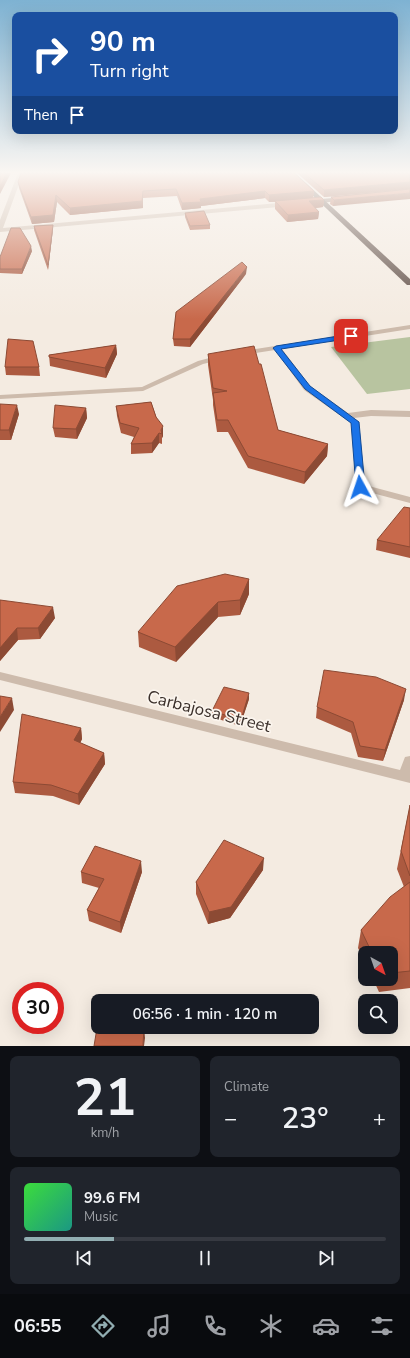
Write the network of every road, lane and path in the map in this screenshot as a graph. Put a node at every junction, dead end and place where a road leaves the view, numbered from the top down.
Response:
1 (82, 222) edge
2 (344, 222) edge
3 (0, 229) edge
4 (410, 282) edge
5 (410, 327) edge
6 (276, 348) junction
7 (0, 397) edge
8 (410, 414) edge
9 (346, 416) junction
10 (410, 500) edge
11 (0, 676) edge
12 (410, 760) edge
13 (407, 777) edge

1 - 3 street
2 - 4 highway
5 - 6 street
6 - 7 street
6 - 9 street
8 - 9 street
9 - 10 street
11 - 13 street, Carbajosa Street
12 - 13 street

